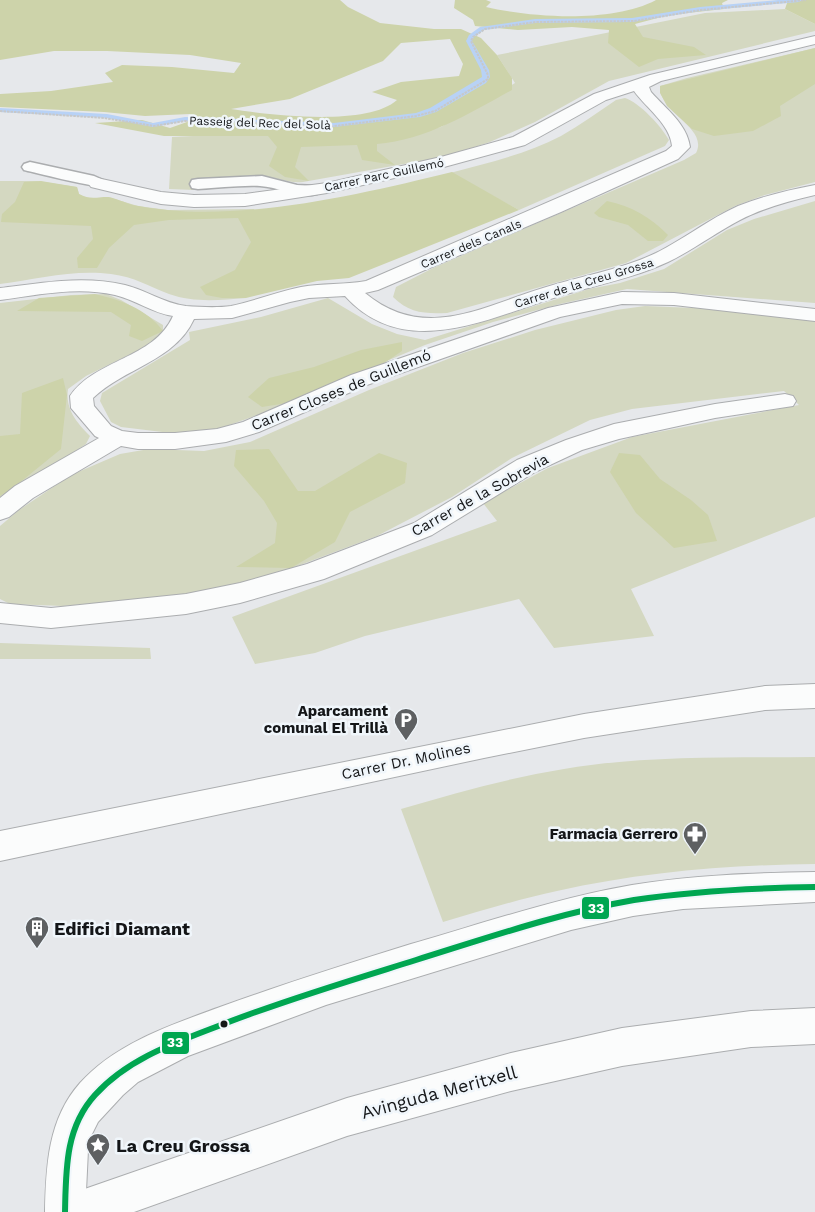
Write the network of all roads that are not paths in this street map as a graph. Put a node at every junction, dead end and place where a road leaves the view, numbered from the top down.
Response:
1 (815, 40) edge
2 (656, 78) junction
3 (30, 166) dead end
4 (97, 183) joint
5 (198, 184) dead end
6 (311, 190) junction
7 (815, 190) edge
8 (350, 290) junction
9 (0, 294) edge
10 (186, 312) junction
11 (815, 316) edge
12 (785, 401) dead end
13 (117, 438) junction
14 (0, 511) edge
15 (0, 613) edge
16 (815, 696) edge
17 (0, 846) edge
18 (815, 887) edge
19 (815, 1026) edge
20 (65, 1212) edge
21 (76, 1212) edge

1 - 2 street
2 - 6 street, Carrer Parc Guillemó
2 - 8 street, Carrer dels Canals
3 - 4 lane
4 - 6 street, Carrer Parc Guillemó
5 - 6 lane
7 - 8 street, Carrer de la Creu Grossa
8 - 10 street, Carrer dels Canals
9 - 10 street, Carrer dels Canals
10 - 13 street, Carrer Closes de Guillemó
11 - 13 street, Carrer Closes de Guillemó
12 - 15 street, Carrer de la Sobrevia
13 - 14 street
16 - 17 street, Carrer Dr. Molines
18 - 20 street
19 - 21 street, Avinguda Meritxell

